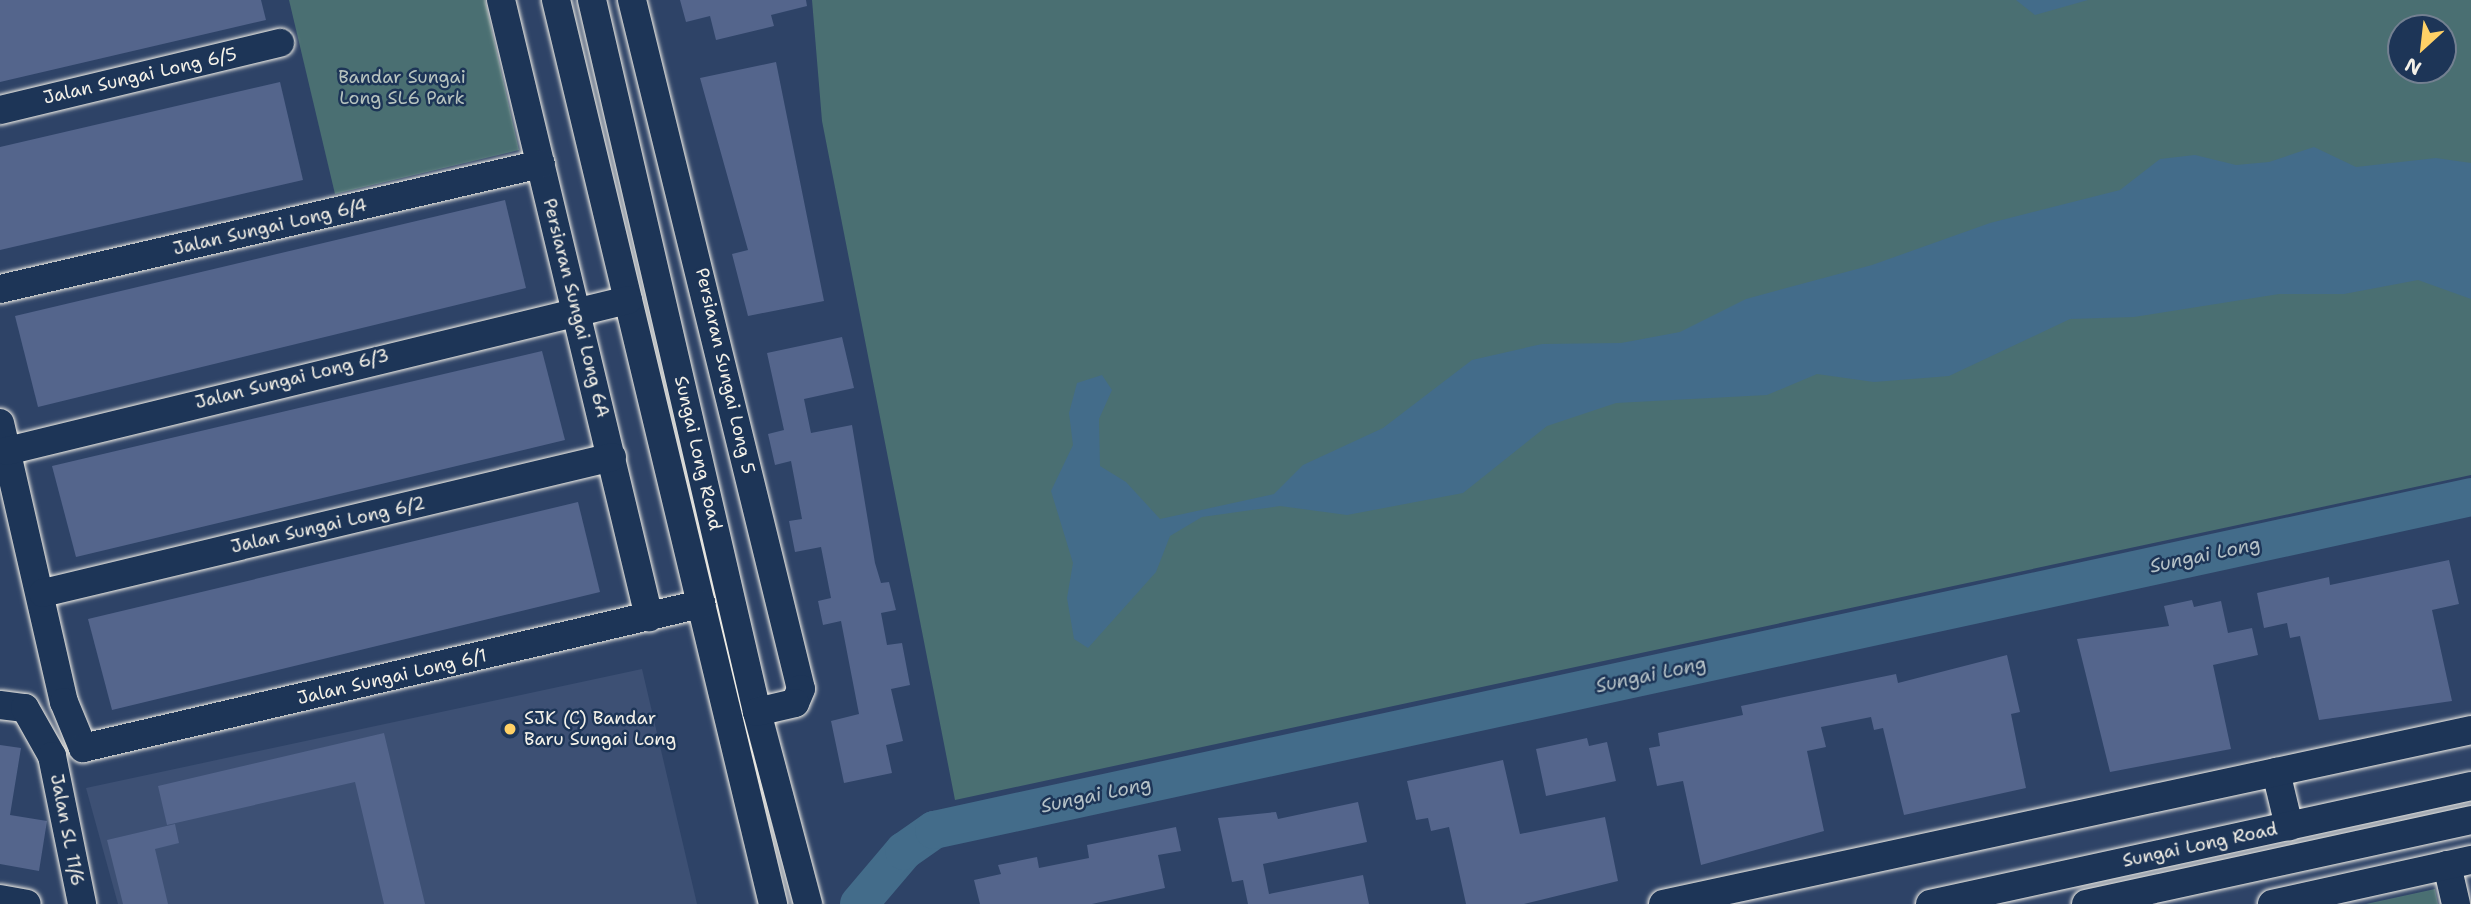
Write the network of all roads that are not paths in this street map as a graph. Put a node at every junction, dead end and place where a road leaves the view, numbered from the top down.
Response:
1 (501, 0) edge
2 (556, 0) edge
3 (592, 0) edge
4 (632, 0) edge
5 (280, 43) dead end
6 (0, 110) edge
7 (541, 164) junction
8 (0, 289) edge
9 (628, 300) junction
10 (579, 312) junction
11 (0, 423) edge
12 (7, 451) junction
13 (612, 457) junction
14 (43, 593) junction
15 (701, 604) junction
16 (649, 617) junction
17 (13, 707) edge
18 (757, 712) junction
19 (2471, 730) edge
20 (2276, 772) junction
21 (2471, 786) edge
22 (2471, 820) edge
23 (2289, 826) junction
24 (2459, 862) edge
25 (0, 899) edge
26 (1936, 903) edge
27 (27, 904) edge
28 (82, 904) edge
29 (773, 904) edge
30 (808, 904) edge
31 (1663, 904) edge
32 (2086, 904) edge
33 (2272, 904) edge
34 (2456, 904) edge

1 - 7 street, Persiaran Sungai Long 6A
2 - 9 street, Sungai Long Road
3 - 18 street, Sungai Long Road
4 - 18 street, Persiaran Sungai Long 5
5 - 6 street, Jalan Sungai Long 6/5
7 - 8 street, Jalan Sungai Long 6/4
7 - 10 street, Persiaran Sungai Long 6A
9 - 10 street, Jalan Sungai Long 6/3
9 - 15 street, Sungai Long Road
10 - 12 street, Jalan Sungai Long 6/3
10 - 13 street, Persiaran Sungai Long 6A
11 - 12 street
12 - 14 street
13 - 14 street, Jalan Sungai Long 6/2
13 - 16 street, Persiaran Sungai Long 6A
14 - 16 street, Jalan Sungai Long 6/1
15 - 16 street, Jalan Sungai Long 6/1
15 - 29 street, Sungai Long Road
17 - 28 street, Jalan SL 11/6
18 - 30 street, Sungai Long Road
19 - 20 street
20 - 23 street
20 - 31 street
21 - 23 street, Sungai Long Road
22 - 32 street, Sungai Long Road
23 - 26 street, Sungai Long Road
24 - 33 street
24 - 34 street
25 - 27 street

